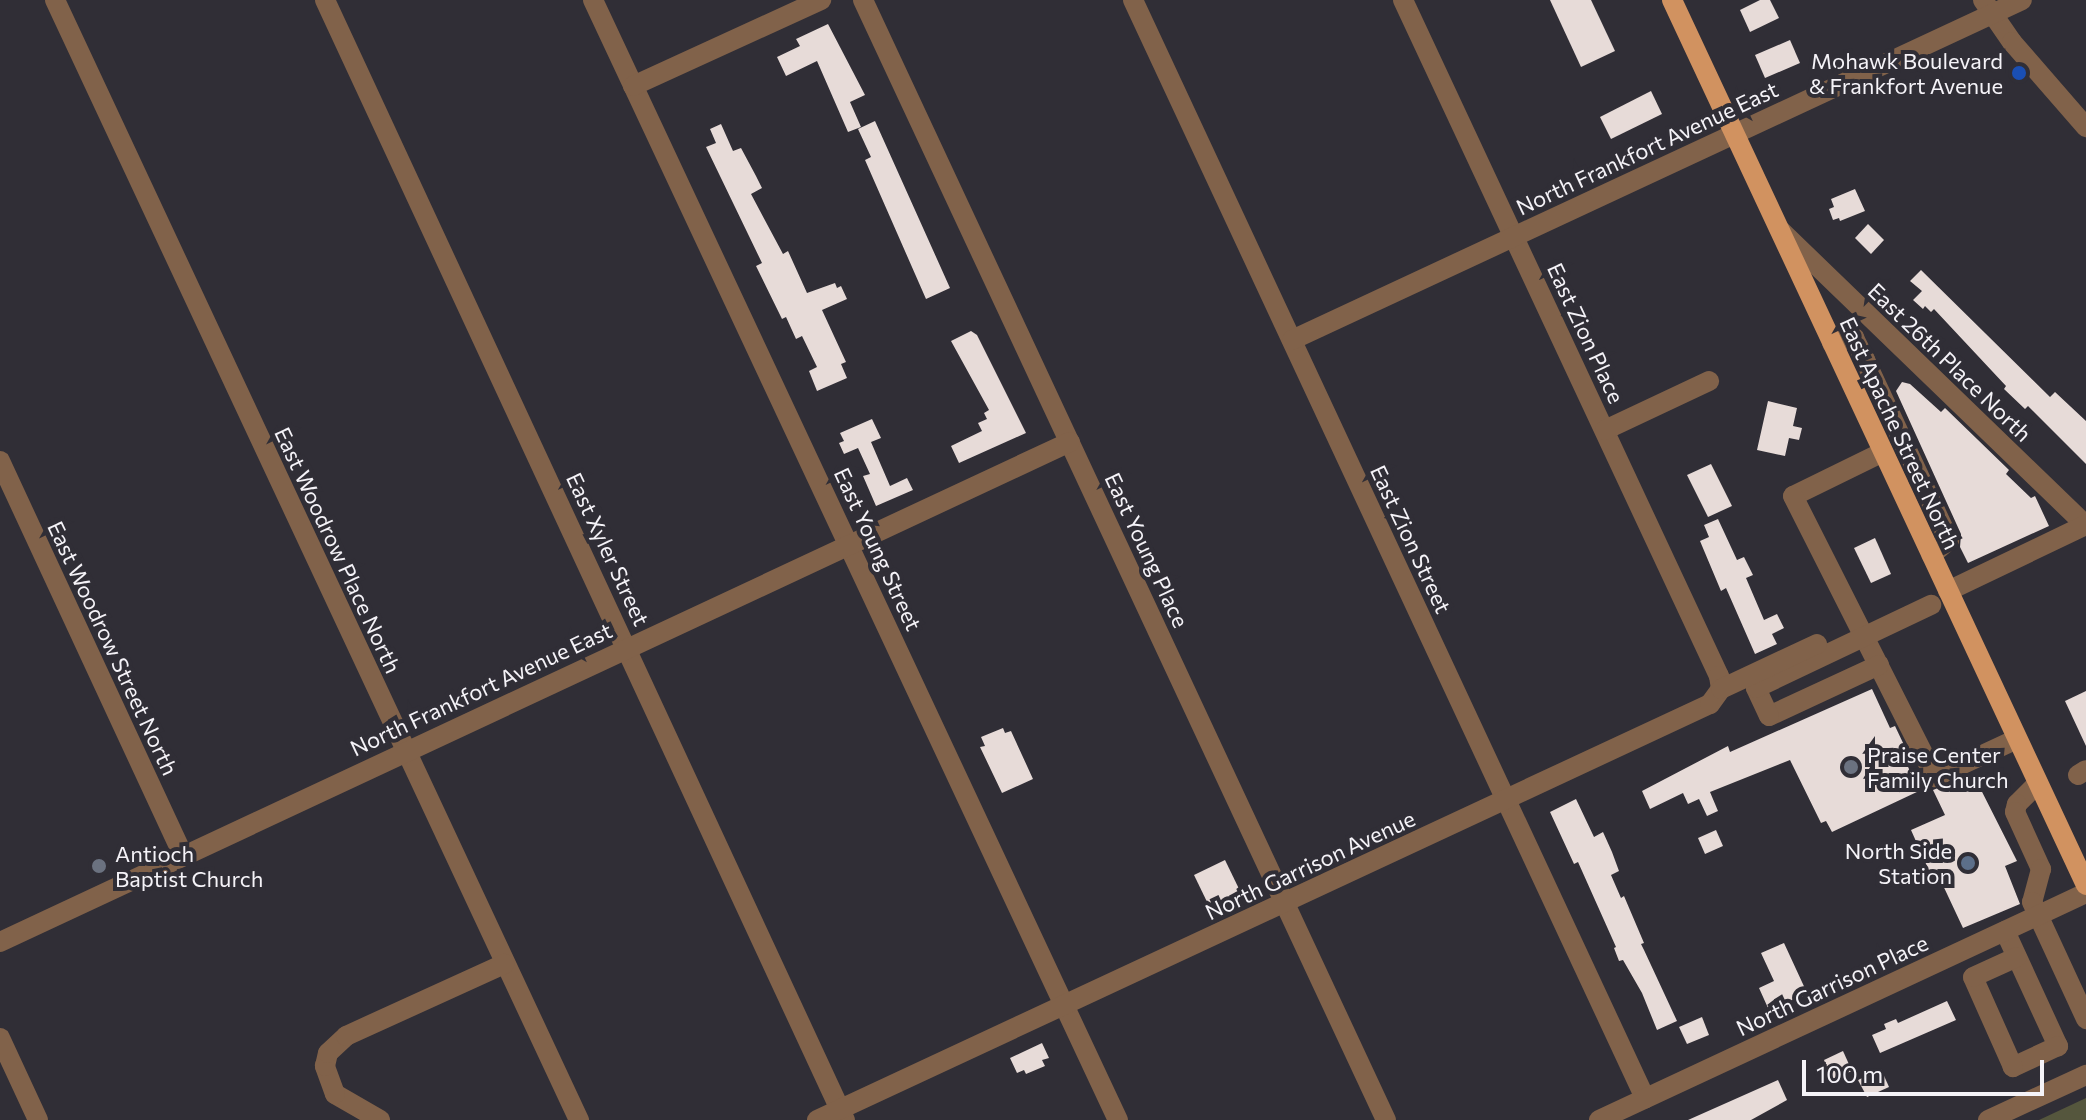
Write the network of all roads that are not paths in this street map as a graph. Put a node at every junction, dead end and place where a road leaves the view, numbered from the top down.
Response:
1 (55, 0) edge
2 (325, 0) edge
3 (593, 0) edge
4 (821, 0) edge
5 (863, 0) edge
6 (1133, 0) edge
7 (1403, 0) edge
8 (1672, 0) edge
9 (2022, 0) edge
10 (1987, 7) edge
11 (633, 86) junction
12 (2086, 127) edge
13 (1735, 134) junction
14 (1781, 231) junction
15 (1513, 236) junction
16 (1292, 340) junction
17 (1832, 343) junction
18 (1709, 381) dead end
19 (1605, 430) junction
20 (1070, 442) junction
21 (1883, 452) junction
22 (0, 461) edge
23 (2086, 525) edge
24 (850, 546) junction
25 (1931, 555) junction
26 (1948, 591) junction
27 (1931, 605) dead end
28 (1865, 636) junction
29 (1817, 644) dead end
30 (628, 648) junction
31 (1879, 665) junction
32 (1721, 689) junction
33 (2017, 739) junction
34 (405, 751) junction
35 (2038, 783) junction
36 (1506, 799) junction
37 (183, 856) junction
38 (2086, 885) edge
39 (2086, 893) edge
40 (1284, 904) junction
41 (2038, 915) junction
42 (2005, 931) junction
43 (0, 942) edge
44 (2017, 957) junction
45 (504, 964) junction
46 (1065, 1005) junction
47 (2086, 1019) edge
48 (0, 1038) edge
49 (2086, 1075) edge
50 (1645, 1098) junction
51 (843, 1114) edge
52 (38, 1120) edge
53 (380, 1120) edge
54 (579, 1120) edge
55 (817, 1120) edge
56 (1118, 1120) edge
57 (1386, 1120) edge
58 (1599, 1120) edge
59 (1988, 1120) edge

1 - 34 street, East Woodrow Place North
2 - 30 street, East Xyler Street
3 - 11 street, East Young Street
4 - 11 street
5 - 20 street, East Young Place
6 - 16 street, East Zion Street
7 - 15 street, East Zion Place
8 - 13 main road, East Apache Street North
9 - 10 street, North Frankfort Avenue East
10 - 12 street
10 - 13 street, North Frankfort Avenue East
11 - 24 street, East Young Street
13 - 14 main road, East Apache Street North
13 - 15 street, North Frankfort Avenue East
14 - 17 main road, East Apache Street North
14 - 23 street, East 26th Place North
15 - 16 street, North Frankfort Avenue East
15 - 19 street, East Zion Place
16 - 36 street, East Zion Street
17 - 21 main road, East Apache Street North
17 - 25 street
18 - 19 street
19 - 32 street, East Zion Place
20 - 24 street, North Frankfort Avenue East
20 - 40 street, East Young Place
21 - 25 main road, East Apache Street North
21 - 28 street
22 - 37 street, East Woodrow Street North
23 - 26 street
24 - 30 street, North Frankfort Avenue East
24 - 46 street, East Young Street
25 - 26 main road, East Apache Street North
26 - 33 main road, East Apache Street North
27 - 28 street
28 - 31 street
28 - 31 street
29 - 32 street, North Garrison Avenue
30 - 34 street, North Frankfort Avenue East
30 - 51 street, East Xyler Street
31 - 33 street
32 - 36 street, North Garrison Avenue
33 - 35 main road, East Apache Street North
34 - 37 street, North Frankfort Avenue East
34 - 45 street, East Woodrow Place North
35 - 38 main road, East Apache Street North
35 - 41 street
36 - 40 street, North Garrison Avenue
36 - 50 street, East Zion Street
37 - 43 street, North Frankfort Avenue East
39 - 41 street, North Garrison Place
40 - 46 street, North Garrison Avenue
40 - 57 street, East Young Place
41 - 42 street, North Garrison Place
41 - 47 street
42 - 44 street
42 - 50 street, North Garrison Place
44 - 44 street
45 - 53 street
45 - 54 street, East Woodrow Place North
46 - 51 street, North Garrison Avenue
46 - 56 street, East Young Street
48 - 52 street
49 - 59 street
50 - 58 street, North Garrison Place
51 - 55 street, North Garrison Avenue

